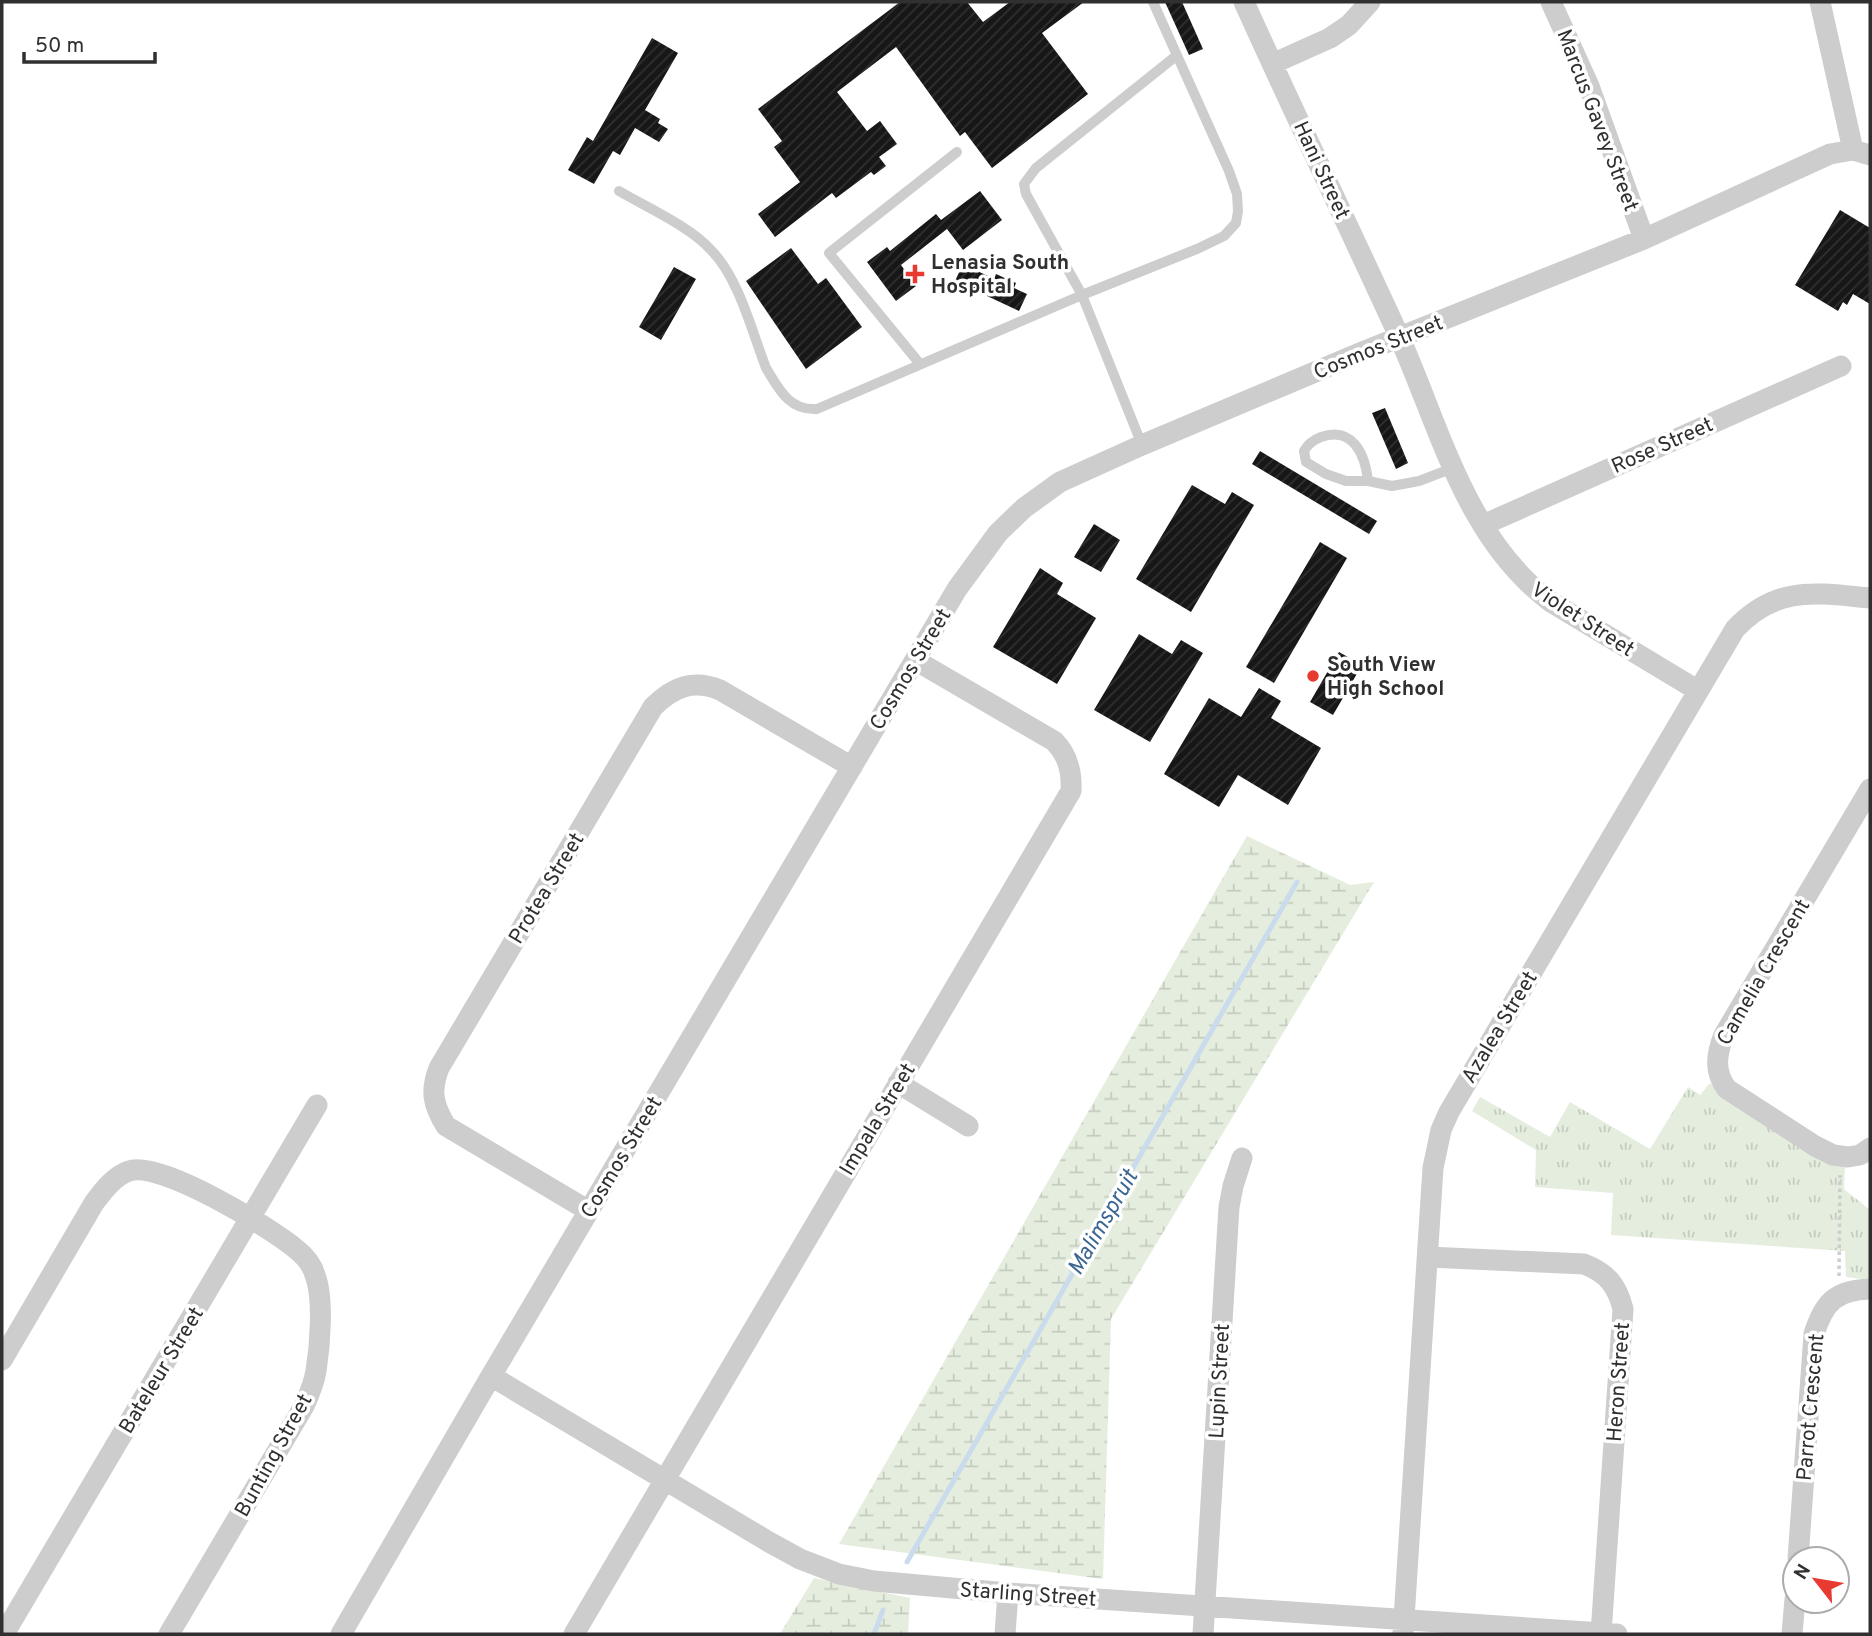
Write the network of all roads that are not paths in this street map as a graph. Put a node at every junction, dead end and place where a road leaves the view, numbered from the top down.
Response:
1 (1153, 2) edge
2 (1244, 2) edge
3 (1370, 2) edge
4 (1551, 2) edge
5 (1820, 2) edge
6 (1176, 56) junction
7 (1272, 64) junction
8 (957, 152) dead end
9 (1862, 152) edge
10 (619, 191) dead end
11 (1644, 239) junction
12 (1082, 295) junction
13 (1399, 338) junction
14 (919, 364) junction
15 (1841, 366) dead end
16 (1142, 445) junction
17 (1453, 468) junction
18 (1367, 481) junction
19 (1483, 525) junction
20 (1870, 598) edge
21 (915, 660) junction
22 (1697, 690) junction
23 (852, 767) junction
24 (1870, 789) edge
25 (898, 1083) junction
26 (317, 1105) dead end
27 (968, 1126) dead end
28 (1870, 1148) edge
29 (1242, 1158) dead end
30 (589, 1211) junction
31 (252, 1218) junction
32 (1428, 1257) junction
33 (1870, 1289) edge
34 (2, 1360) edge
35 (491, 1376) junction
36 (664, 1480) junction
37 (1799, 1545) edge
38 (1008, 1594) junction
39 (1206, 1606) junction
40 (1794, 1615) edge
41 (1404, 1627) edge
42 (4, 1634) edge
43 (169, 1634) edge
44 (341, 1634) edge
45 (574, 1634) edge
46 (1005, 1634) edge
47 (1203, 1634) edge
48 (1606, 1634) edge
49 (1792, 1634) edge

1 - 6 lane
2 - 7 street, Hani Street
3 - 7 street
4 - 11 street, Marcus Gavey Street
5 - 9 street
6 - 12 lane
6 - 12 lane
7 - 13 street, Hani Street
8 - 14 lane
9 - 11 street, Cosmos Street
10 - 14 lane
11 - 13 street, Cosmos Street
12 - 14 lane
12 - 16 lane
13 - 16 street, Cosmos Street
13 - 17 street, Violet Street
15 - 19 street, Rose Street
16 - 21 street, Cosmos Street
17 - 18 lane
17 - 19 street, Violet Street
18 - 18 lane
19 - 22 street, Violet Street
20 - 22 street, Azalea Street
21 - 23 street, Cosmos Street
21 - 25 street, Impala Street
22 - 32 street, Azalea Street
23 - 30 street, Cosmos Street
23 - 30 street, Protea Street
24 - 28 street, Camelia Crescent
25 - 27 street
25 - 36 street, Impala Street
26 - 31 street, Bateleur Street
29 - 39 street, Lupin Street
30 - 35 street, Cosmos Street
31 - 34 street, Bunting Street
31 - 42 street, Bateleur Street
31 - 43 street, Bunting Street
32 - 41 street, Azalea Street
32 - 48 street, Heron Street
33 - 37 street, Parrot Crescent
35 - 36 street, Starling Street
35 - 44 street, Cosmos Street
36 - 38 street, Starling Street
36 - 45 street, Impala Street
38 - 39 street, Starling Street
38 - 46 street
39 - 41 street, Starling Street
39 - 47 street, Lupin Street
40 - 49 street
41 - 48 street, Starling Street

